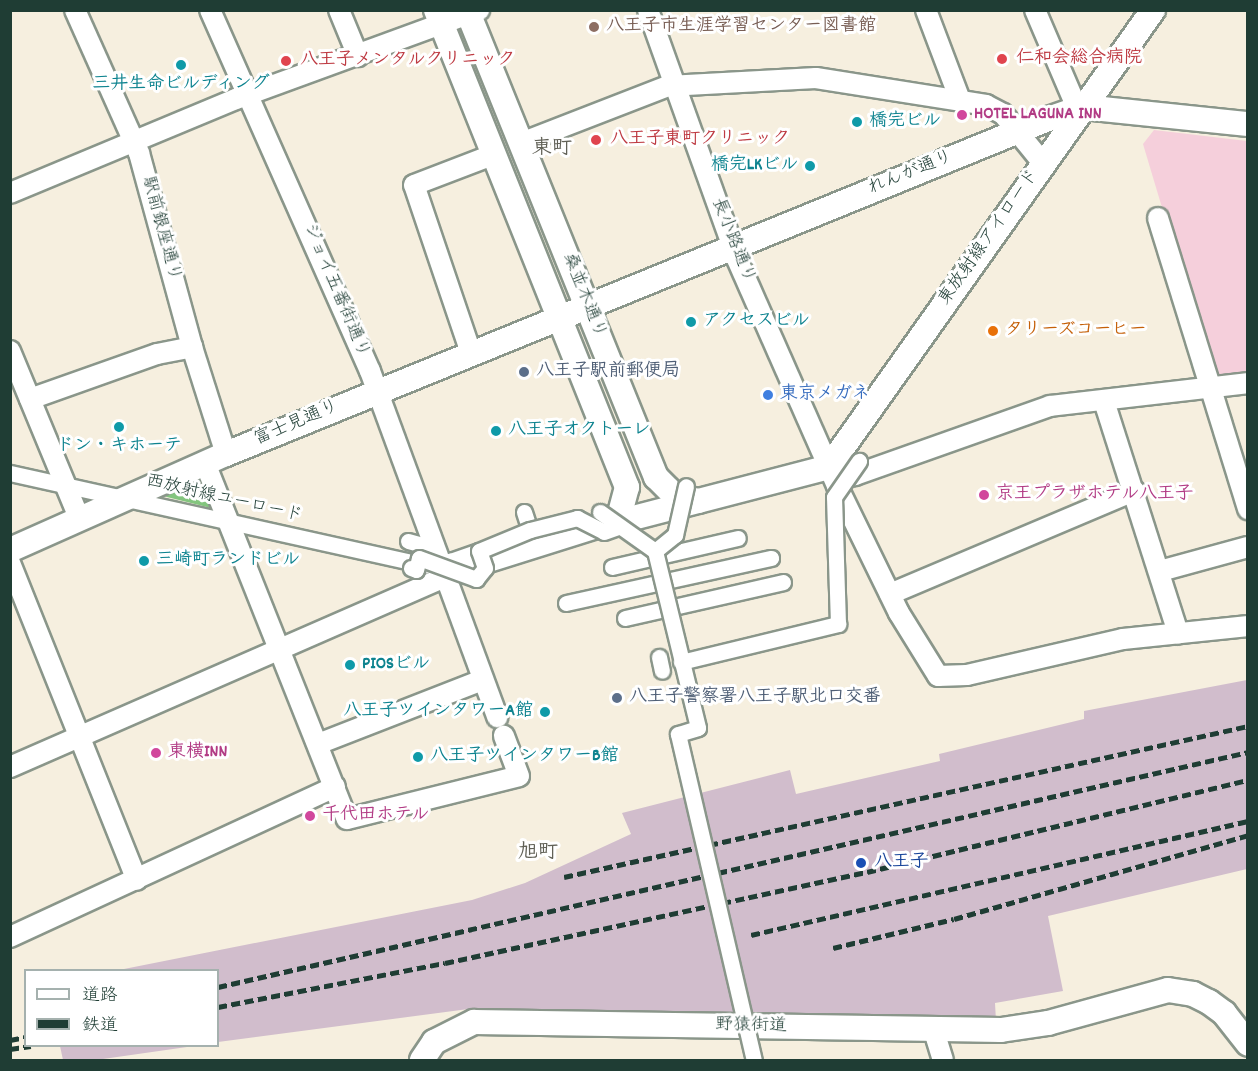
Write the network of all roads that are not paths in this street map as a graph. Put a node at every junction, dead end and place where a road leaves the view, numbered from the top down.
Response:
1 (75, 10) edge
2 (210, 10) edge
3 (339, 10) edge
4 (648, 10) edge
5 (926, 10) edge
6 (1035, 10) edge
7 (1153, 10) edge
8 (471, 12) edge
9 (439, 18) edge
10 (358, 56) junction
11 (675, 86) junction
12 (247, 96) junction
13 (960, 100) junction
14 (1083, 107) junction
15 (1248, 124) edge
16 (1016, 132) junction
17 (133, 141) junction
18 (521, 143) junction
19 (495, 154) junction
20 (1043, 163) junction
21 (10, 193) edge
22 (1158, 218) dead end
23 (733, 247) junction
24 (587, 306) junction
25 (559, 317) junction
26 (192, 347) junction
27 (10, 351) edge
28 (471, 353) junction
29 (1248, 383) edge
30 (1209, 388) junction
31 (376, 392) junction
32 (30, 399) junction
33 (1104, 401) junction
34 (216, 459) junction
35 (859, 460) dead end
36 (829, 467) junction
37 (10, 473) edge
38 (65, 485) junction
39 (627, 487) junction
40 (1134, 491) junction
41 (127, 498) junction
42 (670, 507) junction
43 (1248, 509) edge
44 (524, 512) dead end
45 (80, 520) junction
46 (229, 522) junction
47 (608, 522) junction
48 (532, 538) junction
49 (738, 538) dead end
50 (637, 539) junction
51 (1248, 547) edge
52 (10, 550) edge
53 (479, 551) junction
54 (657, 558) junction
55 (771, 558) dead end
56 (425, 560) junction
57 (676, 561) dead end
58 (10, 563) edge
59 (612, 567) dead end
60 (1160, 571) junction
61 (783, 582) dead end
62 (684, 586) dead end
63 (656, 592) junction
64 (891, 594) junction
65 (566, 603) dead end
66 (691, 610) dead end
67 (669, 615) junction
68 (624, 618) dead end
69 (654, 619) dead end
70 (1248, 626) edge
71 (1178, 633) junction
72 (281, 650) junction
73 (681, 662) junction
74 (482, 680) junction
75 (77, 738) junction
76 (318, 744) junction
77 (10, 767) edge
78 (335, 787) junction
79 (136, 880) junction
80 (10, 937) edge
81 (537, 1022) junction
82 (934, 1031) junction
83 (1248, 1044) edge
84 (422, 1060) edge
85 (435, 1060) edge
86 (754, 1060) edge
87 (944, 1060) edge

1 - 17 street, 駅前銀座通り
2 - 12 street, ジョイ五番街通り
3 - 10 street
4 - 11 street, 長小路通り
5 - 13 street
6 - 14 street
7 - 14 street, 東放射線アイロード
8 - 9 street
8 - 18 street, 桑並木通り
9 - 10 street
9 - 19 street, 桑並木通り
10 - 12 street
11 - 13 street
11 - 18 street
11 - 23 street, 長小路通り
12 - 17 street
12 - 31 street, ジョイ五番街通り
13 - 16 street
14 - 15 street, れんが通り
14 - 16 street, れんが通り
14 - 20 street, 東放射線アイロード
16 - 20 street
16 - 23 street, れんが通り
17 - 21 street
17 - 26 street, 駅前銀座通り
18 - 24 street, 桑並木通り
19 - 25 street, 桑並木通り
19 - 28 street
20 - 36 street, 東放射線アイロード
22 - 30 street
23 - 24 street, れんが通り
23 - 36 street, 長小路通り
24 - 25 street, 富士見通り
24 - 42 street, 桑並木通り
25 - 28 street, 富士見通り
25 - 39 street, 桑並木通り
26 - 32 street
26 - 34 street, 駅前銀座通り
27 - 32 street
28 - 31 street, 富士見通り
29 - 30 street
30 - 33 street
30 - 43 street
31 - 34 street, 富士見通り
31 - 56 street, ジョイ五番街通り
32 - 38 street
33 - 36 street
33 - 40 street
34 - 41 street, 富士見通り
34 - 46 street, 駅前銀座通り
35 - 73 street, bridge
36 - 42 street
36 - 64 street, 長小路通り
37 - 38 street, 西放射線ユーロード
38 - 41 street, 西放射線ユーロード
38 - 45 street
39 - 42 street
39 - 47 street
40 - 60 street
40 - 64 street
41 - 45 street, 富士見通り
41 - 46 street, 西放射線ユーロード
42 - 47 street
42 - 50 street, bridge
42 - 54 street, bridge
44 - 48 street
45 - 52 street, 富士見通り
46 - 56 street, 西放射線ユーロード
46 - 72 street, 駅前銀座通り
47 - 48 street
47 - 50 street, bridge
48 - 53 street, bridge
48 - 56 street
49 - 59 street
50 - 54 street, bridge
51 - 60 street
53 - 56 street
53 - 56 street, 西放射線ユーロード, bridge
54 - 57 street
54 - 63 street, bridge
55 - 65 street
56 - 72 street
56 - 74 street, ジョイ五番街通り
58 - 75 street
60 - 71 street
61 - 68 street
62 - 63 street
63 - 67 street, bridge
64 - 71 street, 長小路通り
66 - 67 street
67 - 69 street
67 - 73 street, bridge
70 - 71 street
72 - 75 street
72 - 76 street, 駅前銀座通り
73 - 86 street, bridge
74 - 76 street
74 - 78 street, ジョイ五番街通り
75 - 77 street
75 - 79 street
76 - 78 street, 駅前銀座通り
78 - 79 street
79 - 80 street
81 - 82 street, 野猿街道
81 - 84 street, 野猿街道
81 - 85 street, 野猿街道
82 - 83 street, 野猿街道
82 - 87 street

